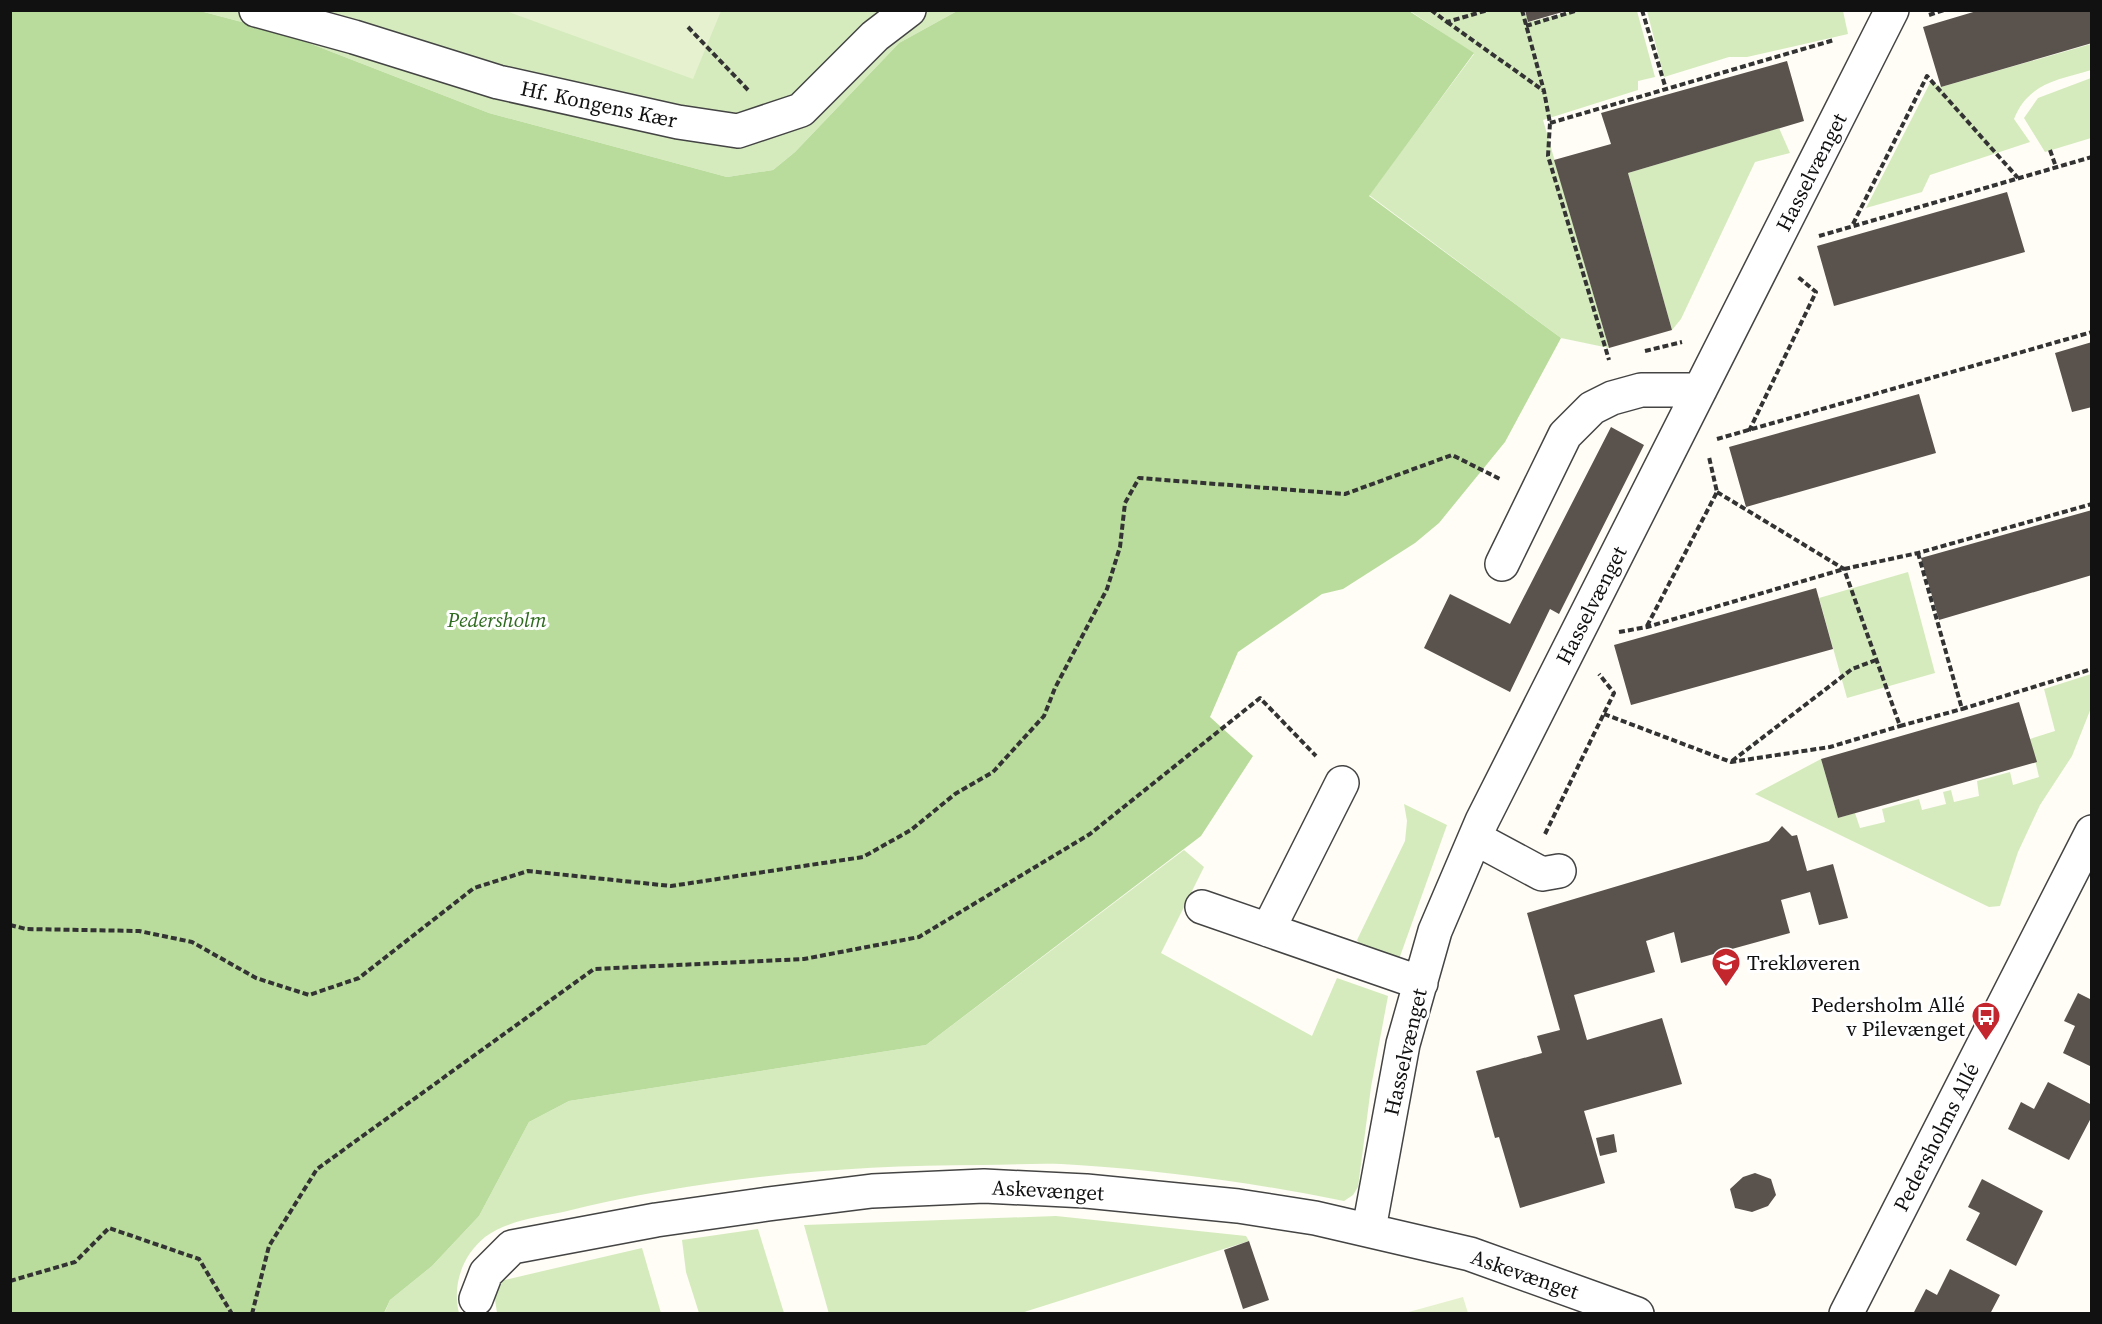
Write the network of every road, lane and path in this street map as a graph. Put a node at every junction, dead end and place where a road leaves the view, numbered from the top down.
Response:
1 (256, 10) edge
2 (909, 10) edge
3 (1431, 10) edge
4 (1488, 10) edge
5 (1522, 10) edge
6 (1578, 10) edge
7 (1642, 10) edge
8 (1887, 20) edge
9 (1447, 22) junction
10 (1526, 26) junction
11 (688, 27) dead end
12 (1666, 89) junction
13 (1544, 91) junction
14 (775, 118) junction
15 (1550, 123) junction
16 (2050, 150) dead end
17 (2091, 157) edge
18 (2056, 167) junction
19 (2018, 178) junction
20 (1852, 225) junction
21 (1770, 253) junction
22 (1731, 329) junction
23 (2091, 332) edge
24 (1641, 352) dead end
25 (1619, 357) dead end
26 (1700, 390) junction
27 (1749, 431) junction
28 (1706, 442) junction
29 (1671, 446) junction
30 (1717, 492) junction
31 (1535, 497) junction
32 (2091, 504) edge
33 (1918, 553) junction
34 (1502, 564) dead end
35 (1844, 569) junction
36 (1647, 627) junction
37 (1573, 641) junction
38 (1876, 660) junction
39 (2091, 669) edge
40 (1962, 709) junction
41 (1604, 714) junction
42 (1900, 726) junction
43 (1731, 762) junction
44 (1342, 783) joint
45 (2091, 832) edge
46 (1544, 836) dead end
47 (1475, 838) junction
48 (1559, 871) dead end
49 (1202, 907) dead end
50 (10, 925) edge
51 (1268, 930) junction
52 (1421, 983) junction
53 (1369, 1229) junction
54 (10, 1281) edge
55 (476, 1299) dead end
56 (232, 1314) edge
57 (252, 1314) edge
58 (1637, 1314) edge
59 (1845, 1314) edge

1 - 14 street, Hf. Kongens Kær
2 - 14 street, Hf. Kongens Kær
3 - 9 path
4 - 9 path
5 - 10 path
6 - 10 path
7 - 12 path
8 - 12 path
8 - 21 street, Hasselvænget
9 - 13 path
10 - 13 path
11 - 14 path
12 - 15 path
13 - 15 path
15 - 25 path
16 - 18 path
17 - 18 path
18 - 19 path
19 - 20 path
19 - 20 path
20 - 21 path
21 - 22 street, Hasselvænget
21 - 27 path
22 - 24 path
22 - 26 street, Hasselvænget
23 - 27 path
26 - 29 street, Hasselvænget
26 - 31 street
27 - 28 path
28 - 29 path
28 - 30 path
29 - 37 street, Hasselvænget
30 - 35 path
30 - 36 path
31 - 34 street
31 - 50 path
32 - 33 path
33 - 35 path
33 - 40 path
35 - 36 path
35 - 38 path
36 - 37 path
37 - 41 path
37 - 47 street, Hasselvænget
38 - 42 path
38 - 43 path
39 - 40 path
40 - 42 path
41 - 43 path
41 - 46 path
42 - 43 path
44 - 51 street
44 - 57 path
45 - 59 street, Pedersholms Allé
47 - 48 street
47 - 52 street, Hasselvænget
49 - 51 street
51 - 52 street
52 - 53 street, Hasselvænget
53 - 55 street, Askevænget
53 - 58 street, Askevænget
54 - 56 path

